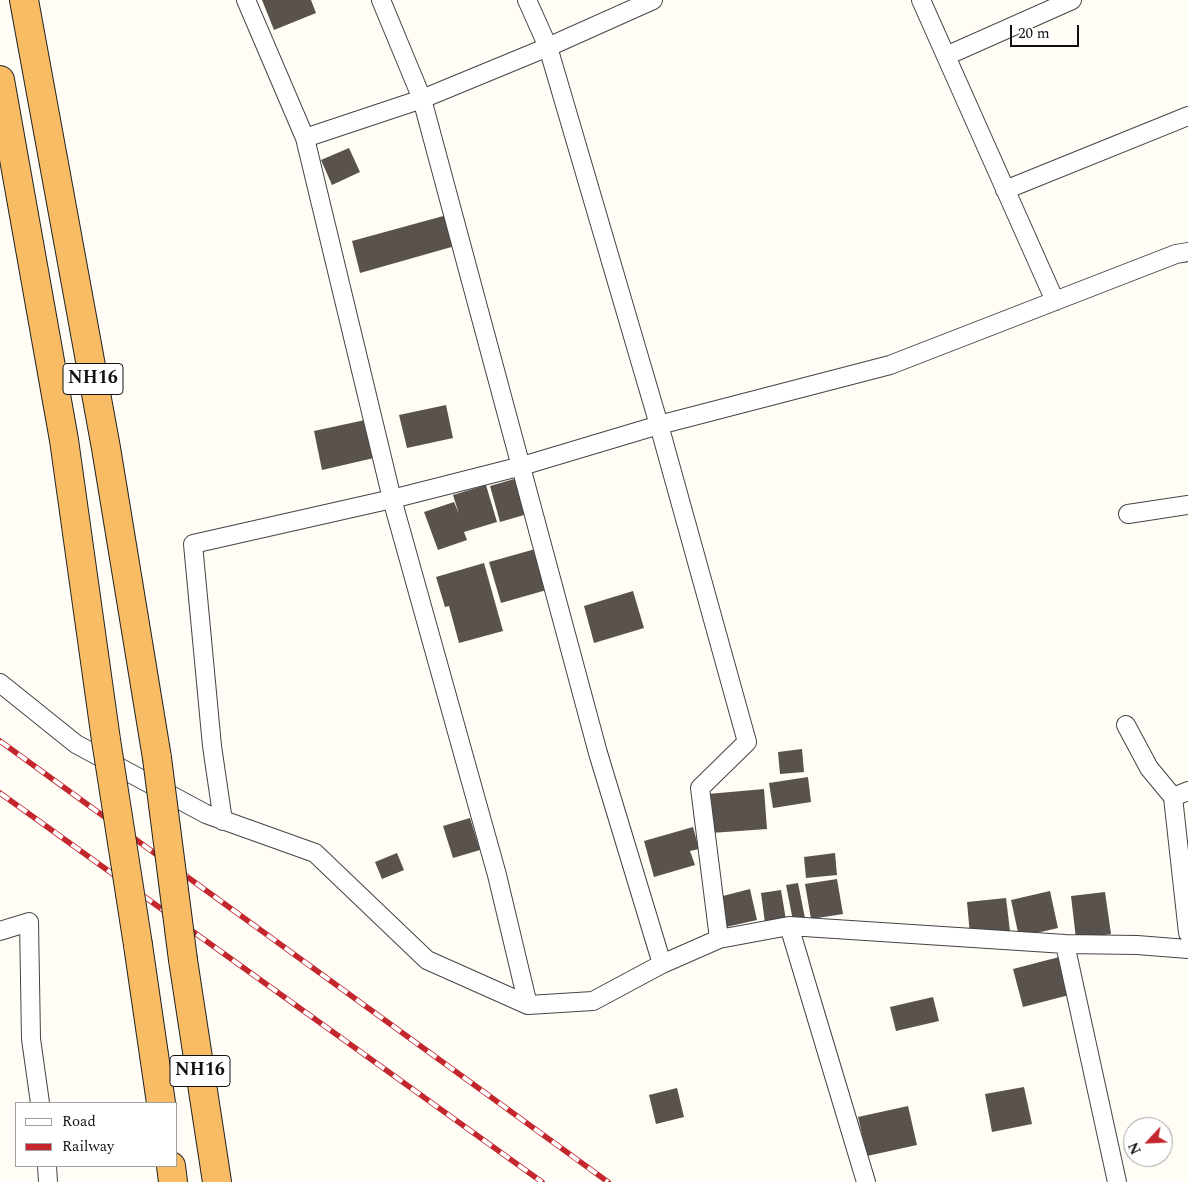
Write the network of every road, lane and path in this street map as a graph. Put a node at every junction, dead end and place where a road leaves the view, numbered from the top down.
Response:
1 (24, 0) edge
2 (246, 0) edge
3 (381, 0) edge
4 (527, 0) edge
5 (653, 0) edge
6 (921, 0) edge
7 (1072, 0) edge
8 (548, 47) junction
9 (946, 56) junction
10 (0, 80) edge
11 (422, 99) junction
12 (1188, 116) edge
13 (305, 138) junction
14 (1005, 190) junction
15 (1187, 257) edge
16 (1055, 301) junction
17 (659, 425) junction
18 (522, 466) junction
19 (392, 499) junction
20 (1188, 505) edge
21 (1128, 514) dead end
22 (0, 683) edge
23 (1126, 725) dead end
24 (1180, 794) edge
25 (223, 820) junction
26 (789, 926) junction
27 (0, 931) edge
28 (1188, 933) edge
29 (719, 939) junction
30 (1065, 944) junction
31 (1188, 949) edge
32 (662, 964) junction
33 (528, 1005) junction
34 (40, 1102) edge
35 (161, 1102) edge
36 (48, 1167) edge
37 (171, 1167) edge
38 (48, 1182) edge
39 (173, 1182) edge
40 (218, 1182) edge
41 (866, 1182) edge
42 (1118, 1182) edge

1 - 40 highway, NH16, bridge
2 - 13 street
3 - 11 street
4 - 8 street
5 - 8 street
6 - 9 street
7 - 9 street
8 - 11 street
8 - 17 street
9 - 14 street
10 - 35 highway, NH16, bridge
11 - 13 street
11 - 18 street
12 - 14 street
13 - 19 street
14 - 16 street
15 - 16 street
16 - 17 street
17 - 18 street
17 - 29 street
18 - 19 street
18 - 32 street
19 - 25 street
19 - 33 street
20 - 21 street
22 - 25 street
23 - 24 street
24 - 28 street
25 - 33 street
26 - 29 street
26 - 30 street
26 - 41 street
27 - 34 street
29 - 32 street
30 - 31 street
30 - 42 street
32 - 33 street
36 - 38 street
37 - 39 highway

